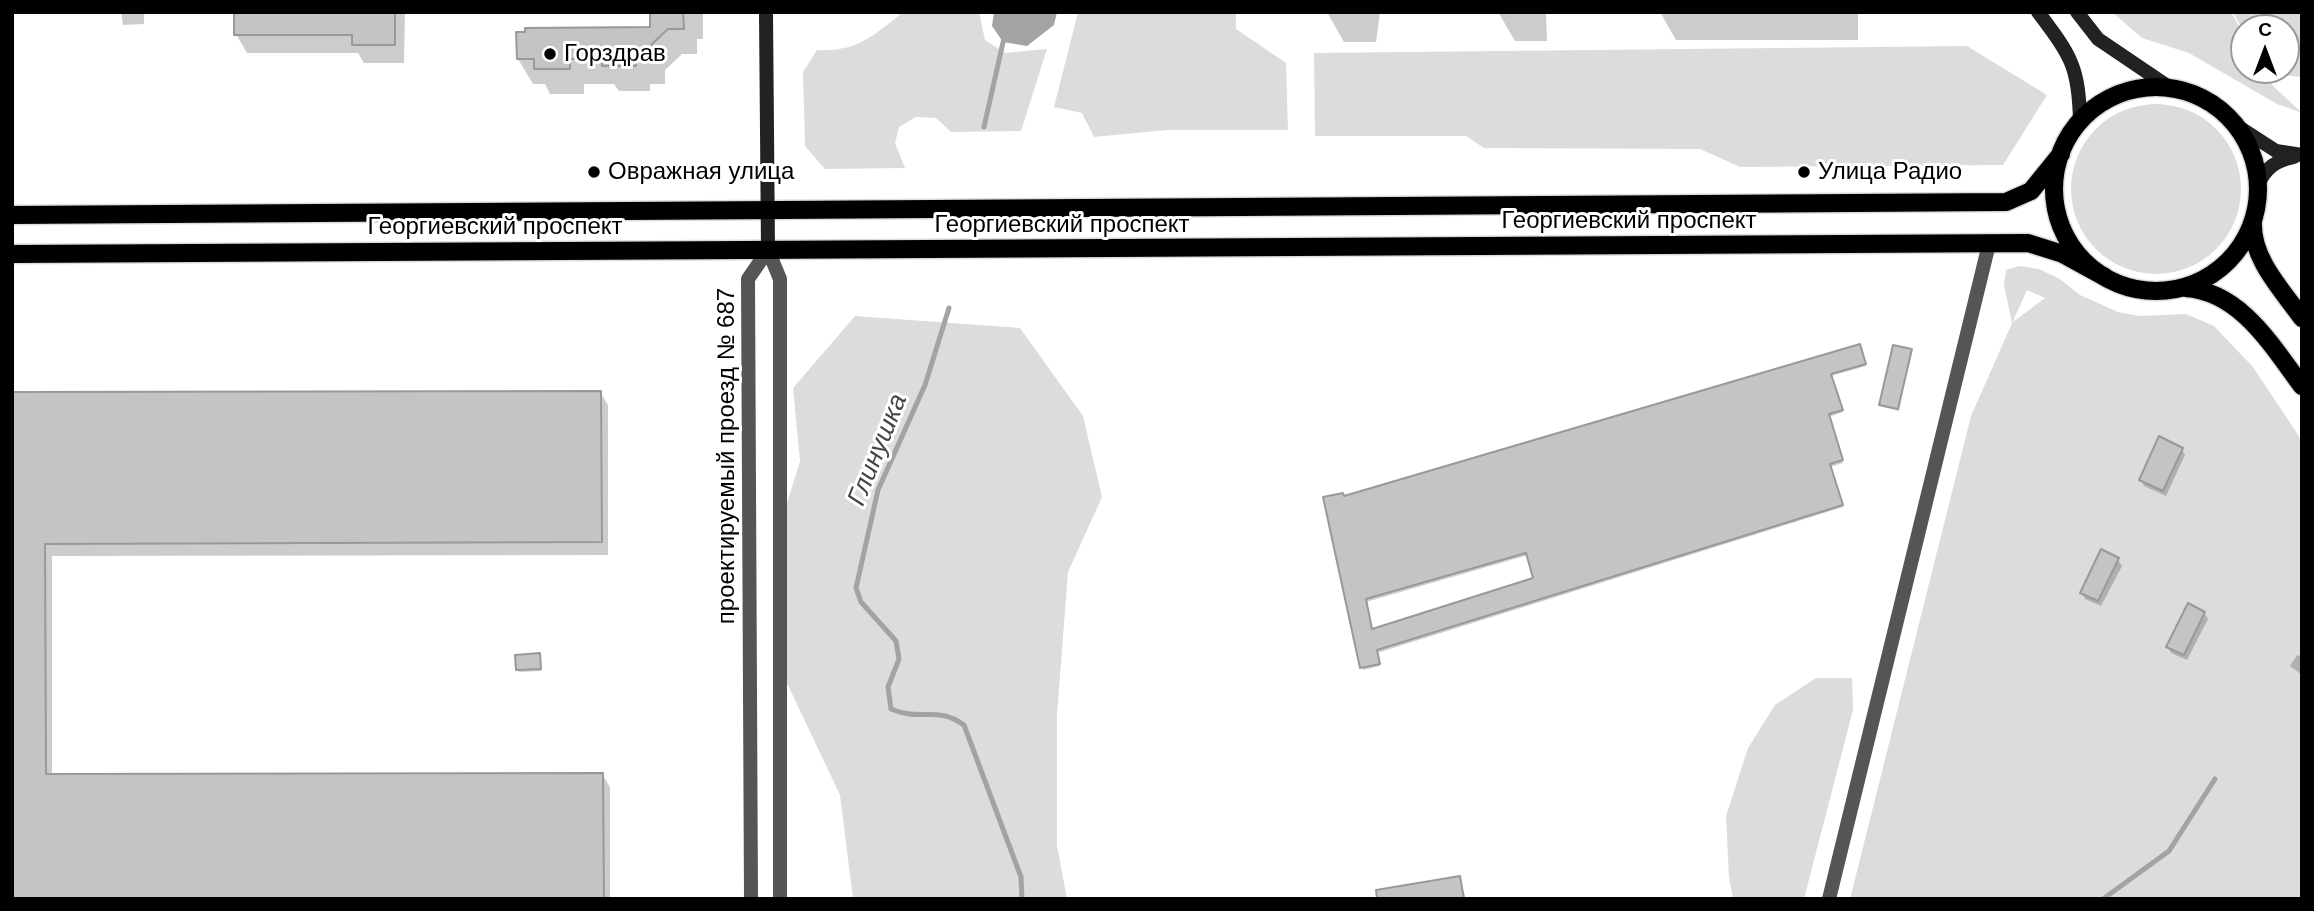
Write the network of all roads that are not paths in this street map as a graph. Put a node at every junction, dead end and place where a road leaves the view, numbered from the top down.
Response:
1 (766, 12) edge
2 (2038, 12) edge
3 (2077, 12) edge
4 (2169, 87) junction
5 (2080, 122) junction
6 (2239, 127) junction
7 (2061, 154) junction
8 (2302, 155) edge
9 (2258, 184) junction
10 (767, 212) junction
11 (12, 215) edge
12 (2253, 222) junction
13 (1989, 244) junction
14 (768, 250) junction
15 (12, 254) edge
16 (2105, 278) junction
17 (2183, 288) junction
18 (2302, 318) edge
19 (2302, 386) edge
20 (751, 899) edge
21 (780, 899) edge
22 (1829, 899) edge

1 - 10 main road
2 - 5 main road
3 - 4 main road
4 - 5 main road
4 - 6 main road
5 - 7 main road
6 - 8 main road
6 - 9 main road
7 - 10 main road, Георгиевский проспект
7 - 16 main road
8 - 9 main road
9 - 12 main road
10 - 11 main road, Георгиевский проспект
10 - 14 main road
12 - 17 main road
12 - 18 main road
13 - 14 main road, Георгиевский проспект
13 - 16 main road, Георгиевский проспект
13 - 22 street
14 - 15 main road, Георгиевский проспект
14 - 20 street, проектируемый проезд № 687
14 - 21 street
16 - 17 main road
17 - 19 main road

